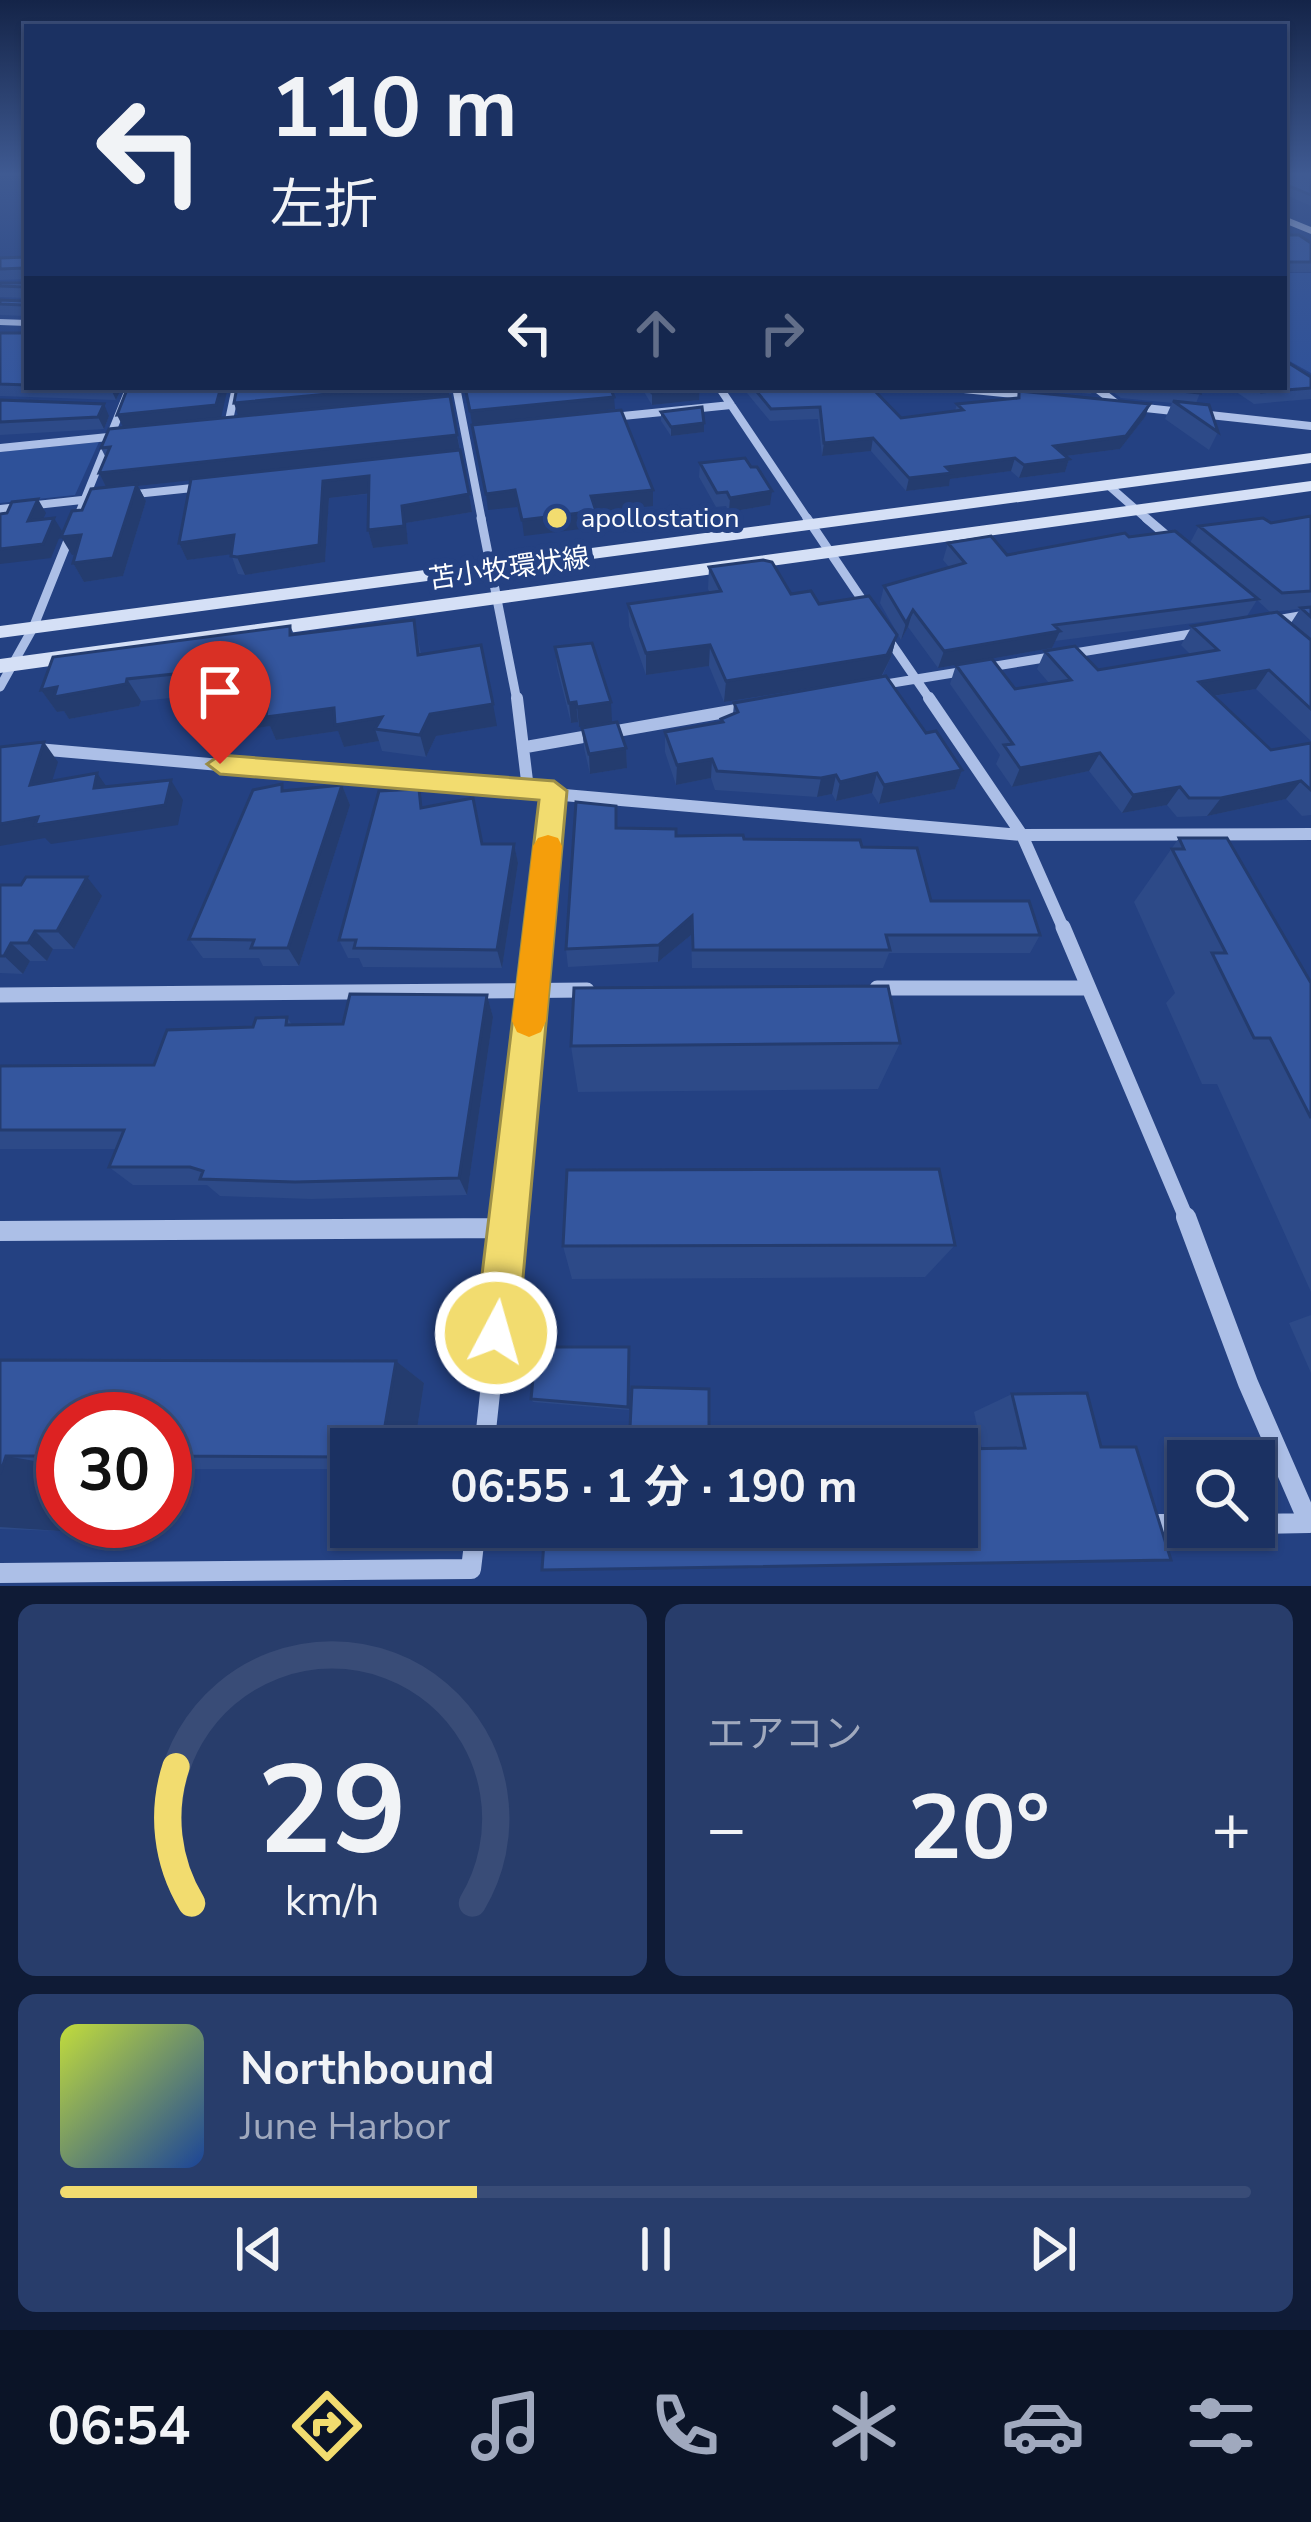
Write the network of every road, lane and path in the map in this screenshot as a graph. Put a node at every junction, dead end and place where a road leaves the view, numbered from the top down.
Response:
1 (129, 390) edge
2 (235, 390) edge
3 (457, 390) edge
4 (721, 390) edge
5 (973, 390) edge
6 (1099, 390) edge
7 (1049, 398) edge
8 (460, 402) junction
9 (1095, 403) edge
10 (436, 404) edge
11 (731, 405) junction
12 (1118, 405) junction
13 (101, 408) edge
14 (121, 409) junction
15 (599, 419) edge
16 (251, 423) edge
17 (228, 425) junction
18 (1311, 426) edge
19 (205, 427) edge
20 (485, 431) edge
21 (463, 433) junction
22 (135, 434) edge
23 (111, 436) junction
24 (0, 448) edge
25 (469, 458) junction
26 (1311, 458) edge
27 (446, 460) edge
28 (220, 485) edge
29 (1108, 485) junction
30 (1311, 486) edge
31 (85, 499) junction
32 (1136, 508) junction
33 (0, 509) edge
34 (810, 524) junction
35 (1185, 550) edge
36 (829, 551) junction
37 (489, 565) junction
38 (494, 598) junction
39 (1252, 607) edge
40 (1311, 614) edge
41 (1269, 621) junction
42 (1245, 625) edge
43 (33, 628) junction
44 (1222, 629) edge
45 (0, 632) edge
46 (1283, 634) edge
47 (4, 665) edge
48 (914, 679) junction
49 (0, 687) edge
50 (868, 687) edge
51 (753, 707) edge
52 (526, 747) junction
53 (23, 748) edge
54 (527, 789) junction
55 (554, 791) junction
56 (1311, 834) edge
57 (1022, 836) junction
58 (856, 988) edge
59 (1086, 988) junction
60 (532, 990) junction
61 (602, 990) edge
62 (0, 995) edge
63 (507, 1228) junction
64 (0, 1231) edge
65 (486, 1428) edge
66 (1274, 1440) edge
67 (1275, 1443) edge
68 (1275, 1523) edge
69 (1146, 1524) edge
70 (1167, 1524) edge
71 (474, 1548) edge
72 (0, 1573) edge

1 - 14 street
2 - 17 street
3 - 8 street
4 - 11 street
5 - 7 street
6 - 12 street
8 - 10 street
8 - 21 street
9 - 12 street
11 - 15 street
11 - 34 street
12 - 18 street
13 - 14 street
14 - 23 street
16 - 17 street
17 - 19 street
20 - 21 street
21 - 25 street
22 - 23 street
23 - 24 street
23 - 31 street
25 - 27 street
25 - 37 street
26 - 29 main road, 苫小牧環状線
28 - 31 street
29 - 32 street
29 - 34 main road, 苫小牧環状線
30 - 32 main road, 苫小牧環状線
31 - 33 street
31 - 43 street
32 - 35 street
32 - 36 main road, 苫小牧環状線
34 - 36 street
34 - 37 main road, 苫小牧環状線
36 - 38 main road, 苫小牧環状線
36 - 48 street
37 - 38 street
37 - 43 main road, 苫小牧環状線
38 - 47 main road, 苫小牧環状線
38 - 52 street
39 - 41 street
40 - 41 street
41 - 42 street
41 - 46 street
43 - 45 main road, 苫小牧環状線
43 - 47 street
44 - 48 street
47 - 49 street
48 - 50 street
48 - 57 street
51 - 52 street
52 - 54 street
53 - 54 street
54 - 55 street
55 - 57 street
55 - 60 street
56 - 57 street
57 - 59 street
58 - 59 street
59 - 66 street
60 - 61 street
60 - 62 street
60 - 63 street
63 - 64 street
63 - 65 street
67 - 68 street
69 - 70 street
71 - 72 street

